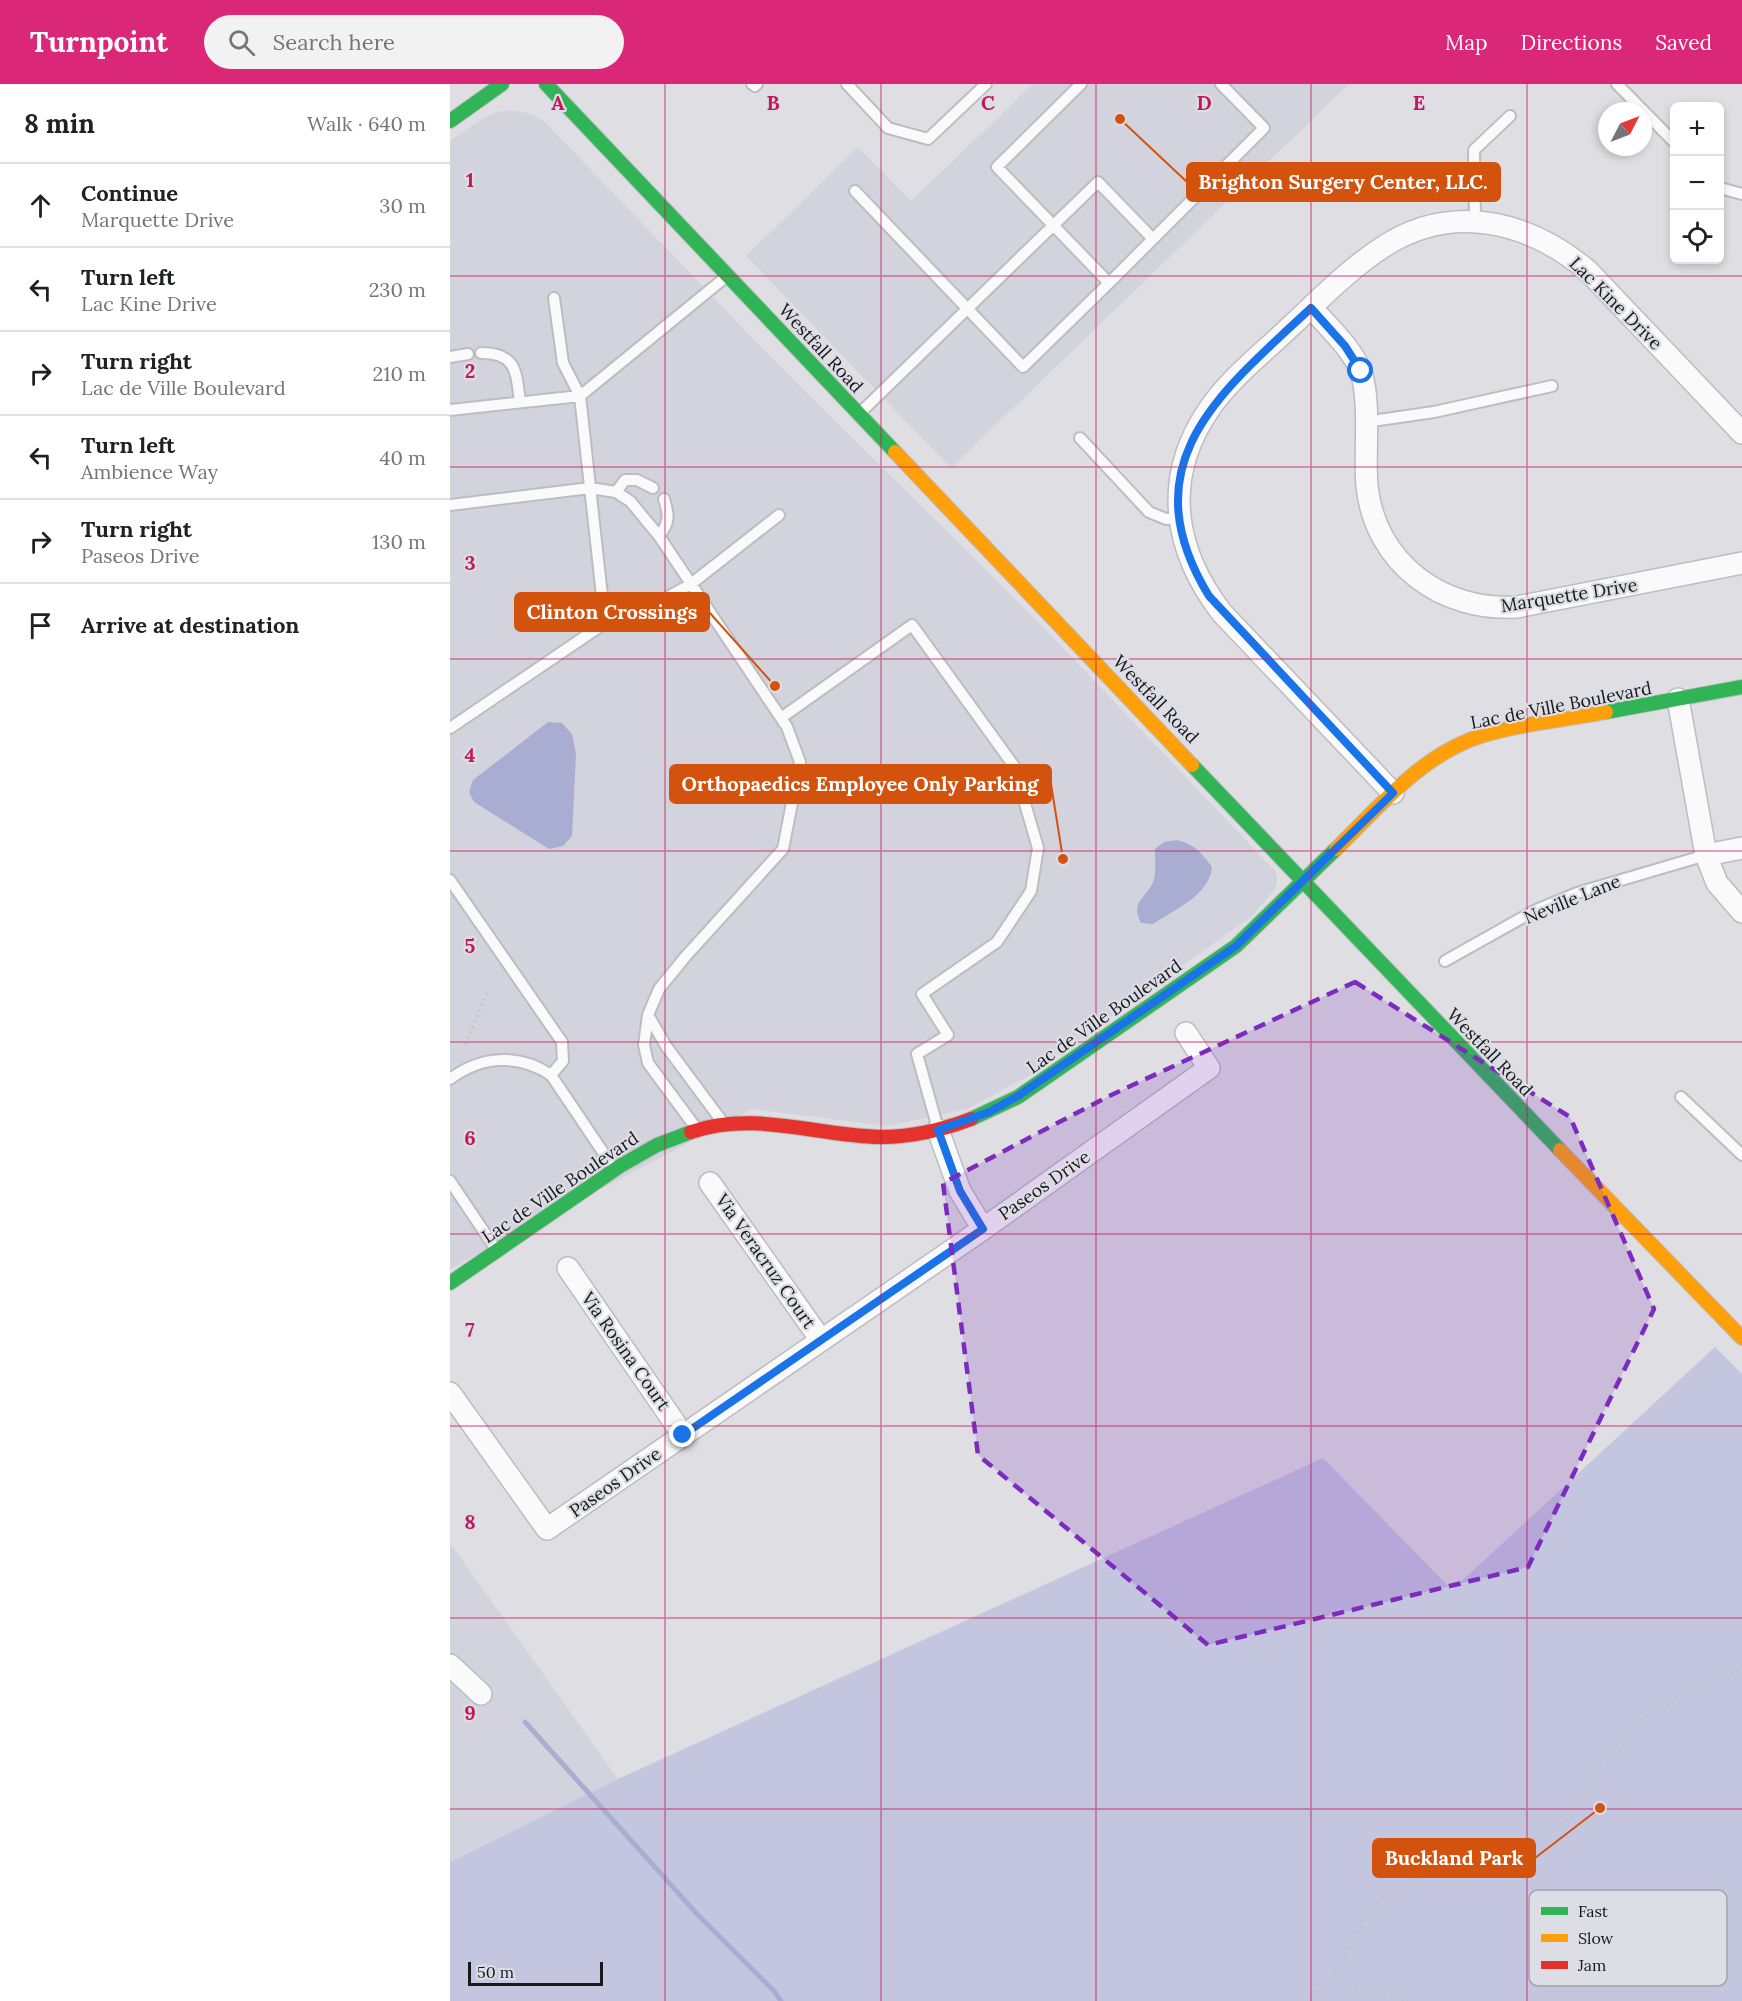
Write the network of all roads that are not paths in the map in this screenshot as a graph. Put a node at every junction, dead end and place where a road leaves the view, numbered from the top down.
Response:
1 (502, 84) edge
2 (546, 84) edge
3 (752, 84) edge
4 (757, 84) edge
5 (847, 84) edge
6 (987, 84) edge
7 (1081, 84) edge
8 (1221, 84) edge
9 (1617, 84) edge
10 (1510, 116) dead end
11 (450, 121) edge
12 (1670, 138) edge
13 (1724, 189) edge
14 (855, 191) dead end
15 (1742, 194) edge
16 (1475, 223) junction
17 (1053, 226) junction
18 (1153, 239) junction
19 (728, 276) junction
20 (1109, 283) junction
21 (554, 298) dead end
22 (1311, 308) junction
23 (967, 309) junction
24 (481, 353) dead end
25 (468, 354) dead end
26 (450, 357) edge
27 (1552, 386) dead end
28 (580, 396) junction
29 (520, 402) junction
30 (450, 410) edge
31 (858, 414) junction
32 (1365, 422) junction
33 (1742, 433) edge
34 (1080, 438) dead end
35 (653, 488) dead end
36 (590, 489) junction
37 (616, 492) junction
38 (664, 499) dead end
39 (450, 505) edge
40 (779, 515) dead end
41 (1179, 518) junction
42 (659, 536) junction
43 (1742, 563) edge
44 (691, 584) junction
45 (605, 622) junction
46 (1742, 687) edge
47 (1678, 699) junction
48 (781, 718) junction
49 (450, 728) edge
50 (1393, 793) junction
51 (1742, 848) edge
52 (1706, 855) junction
53 (450, 880) edge
54 (1304, 880) junction
55 (1742, 912) edge
56 (1444, 961) dead end
57 (648, 1015) junction
58 (1186, 1033) dead end
59 (551, 1075) junction
60 (450, 1079) edge
61 (1681, 1097) dead end
62 (724, 1124) junction
63 (697, 1129) junction
64 (938, 1130) junction
65 (1742, 1155) edge
66 (615, 1170) junction
67 (450, 1181) edge
68 (710, 1183) dead end
69 (983, 1229) junction
70 (497, 1251) junction
71 (568, 1268) dead end
72 (450, 1283) edge
73 (1742, 1338) edge
74 (821, 1340) junction
75 (450, 1393) edge
76 (683, 1435) junction
77 (450, 1665) edge
78 (481, 1694) dead end

1 - 11 street
2 - 19 street, Westfall Road
3 - 4 lane
5 - 6 lane
7 - 17 lane
8 - 18 lane
9 - 12 lane
10 - 16 lane
13 - 15 lane
14 - 23 lane
16 - 22 street, Lac Kine Drive
16 - 33 street, Lac Kine Drive
17 - 18 lane
17 - 20 lane
17 - 23 lane
18 - 20 lane
19 - 28 lane
19 - 31 street, Westfall Road
20 - 23 lane
21 - 28 lane
22 - 32 street, Marquette Drive
22 - 41 street, Lac Kine Drive
23 - 31 lane
24 - 29 lane
25 - 26 lane
27 - 32 lane
28 - 29 lane
28 - 36 lane
29 - 30 lane
31 - 54 street, Westfall Road
32 - 43 street, Marquette Drive
34 - 41 lane
35 - 37 lane
36 - 37 lane
36 - 39 lane
36 - 45 lane
37 - 42 lane
38 - 42 lane
40 - 44 lane
41 - 50 street, Lac Kine Drive
42 - 44 lane
44 - 45 lane
44 - 48 lane
45 - 49 lane
46 - 47 street, Lac de Ville Boulevard
47 - 50 street, Lac de Ville Boulevard
47 - 52 street
48 - 57 lane
48 - 64 lane
50 - 54 street, Lac de Ville Boulevard
51 - 52 street
52 - 55 street
52 - 56 lane, Neville Lane
53 - 59 lane
54 - 64 street, Lac de Ville Boulevard
54 - 73 street, Westfall Road
57 - 62 lane
57 - 63 lane
58 - 69 street, Paseos Drive
59 - 60 lane
59 - 66 lane
61 - 65 lane
62 - 63 street, Lac de Ville Boulevard
62 - 64 street, Lac de Ville Boulevard
63 - 66 street, Lac de Ville Boulevard
64 - 69 street
66 - 70 street, Lac de Ville Boulevard
67 - 70 lane
68 - 74 street, Via Veracruz Court
69 - 74 street, Paseos Drive
70 - 72 street, Lac de Ville Boulevard
71 - 76 street, Via Rosina Court
74 - 76 street, Paseos Drive
75 - 76 street, Paseos Drive
77 - 78 street

